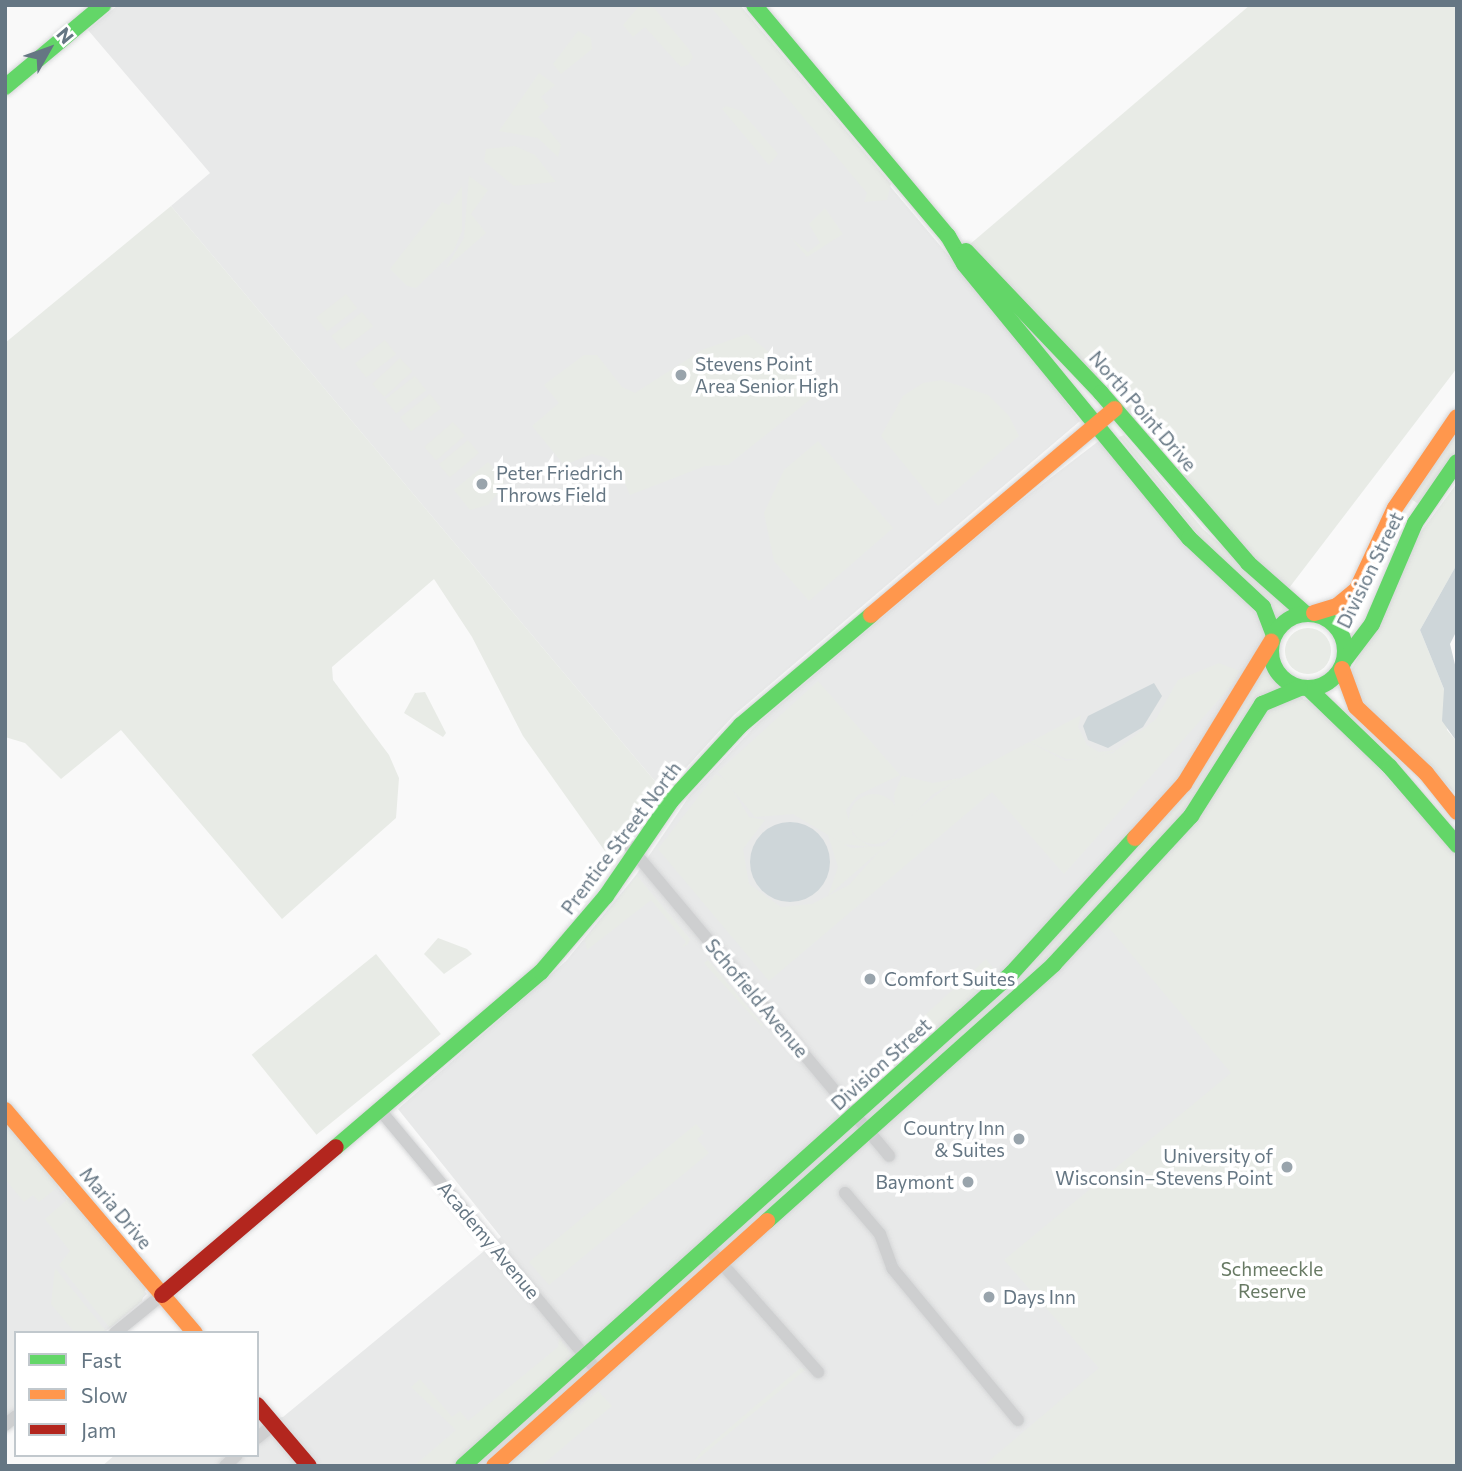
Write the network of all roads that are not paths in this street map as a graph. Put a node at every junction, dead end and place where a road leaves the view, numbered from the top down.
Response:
1 (103, 5) edge
2 (754, 5) edge
3 (5, 88) edge
4 (948, 236) junction
5 (1115, 409) junction
6 (1457, 417) edge
7 (1099, 423) junction
8 (1457, 462) edge
9 (1309, 613) junction
10 (1273, 639) junction
11 (1343, 665) junction
12 (1304, 689) junction
13 (1457, 812) edge
14 (1457, 845) edge
15 (631, 847) junction
16 (5, 1110) edge
17 (380, 1110) junction
18 (856, 1116) junction
19 (869, 1132) junction
20 (889, 1156) dead end
21 (845, 1193) dead end
22 (708, 1248) junction
23 (721, 1264) junction
24 (162, 1295) junction
25 (117, 1331) edge
26 (193, 1331) edge
27 (586, 1357) junction
28 (598, 1371) junction
29 (818, 1372) dead end
30 (259, 1407) edge
31 (1018, 1420) dead end
32 (274, 1424) junction
33 (259, 1436) edge
34 (309, 1466) edge
35 (463, 1466) edge
36 (494, 1466) edge

1 - 3 street
2 - 4 street, North Point Drive
4 - 5 street, North Point Drive
4 - 7 street, North Point Drive
5 - 7 street, Prentice Street North
5 - 9 street, North Point Drive
6 - 9 street, Division Street
7 - 10 street, North Point Drive
7 - 15 street, Prentice Street North
8 - 11 street, Division Street
9 - 10 street
9 - 11 street
10 - 12 street
10 - 18 street, Division Street
11 - 12 street
11 - 13 street
12 - 14 street
12 - 19 street
15 - 17 street, Prentice Street North
15 - 18 street, Schofield Avenue
16 - 24 street, Maria Drive
17 - 24 street, Prentice Street North
17 - 27 street, Academy Avenue
18 - 19 street, Schofield Avenue
18 - 22 street, Division Street
19 - 20 street, Schofield Avenue
19 - 23 street
21 - 31 street
22 - 23 street
22 - 27 street, Division Street
23 - 28 street
23 - 29 street
24 - 25 street
24 - 26 street, Maria Drive
27 - 28 street, Academy Avenue
27 - 35 street, Division Street
28 - 36 street
30 - 32 street
32 - 33 street
32 - 34 street

